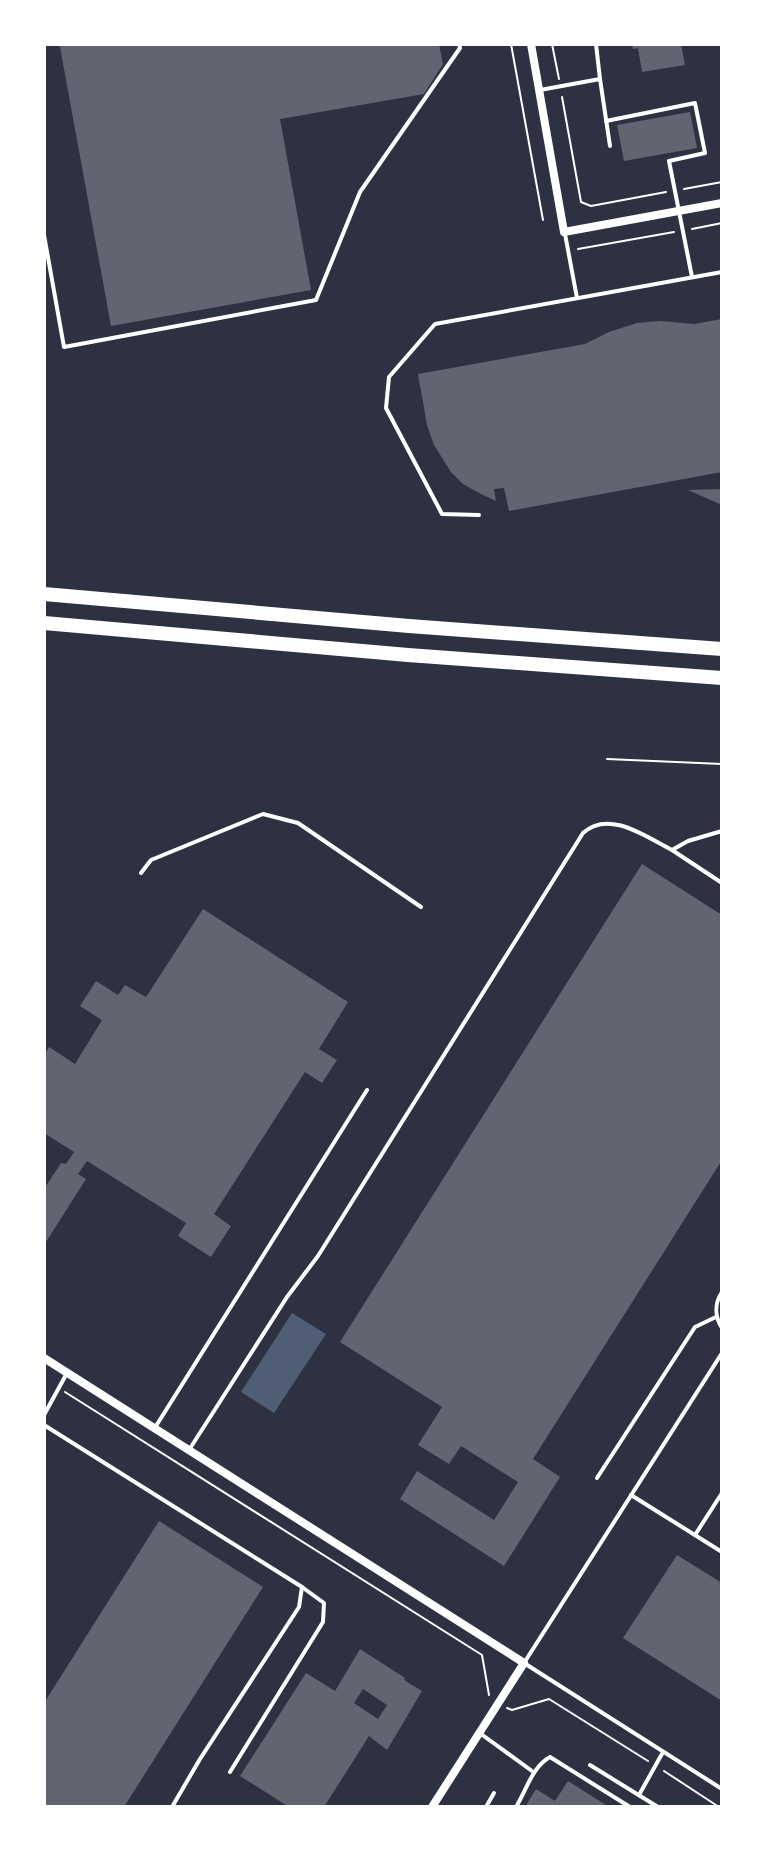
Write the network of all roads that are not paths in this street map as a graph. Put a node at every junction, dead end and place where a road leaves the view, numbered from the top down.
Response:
1 (459, 44) edge
2 (531, 44) edge
3 (596, 44) edge
4 (600, 79) junction
5 (540, 90) junction
6 (606, 121) junction
7 (610, 146) dead end
8 (722, 203) edge
9 (679, 211) junction
10 (564, 232) junction
11 (44, 235) edge
12 (722, 272) edge
13 (692, 277) junction
14 (577, 298) junction
15 (479, 515) dead end
16 (44, 594) edge
17 (44, 623) edge
18 (722, 649) edge
19 (722, 678) edge
20 (722, 831) edge
21 (672, 850) junction
22 (141, 873) dead end
23 (722, 883) edge
24 (421, 907) dead end
25 (367, 1090) dead end
26 (722, 1292) edge
27 (716, 1317) junction
28 (722, 1328) edge
29 (722, 1353) edge
30 (44, 1358) edge
31 (67, 1373) junction
32 (44, 1415) edge
33 (44, 1425) edge
34 (154, 1428) junction
35 (189, 1450) junction
36 (597, 1478) dead end
37 (722, 1493) edge
38 (631, 1495) junction
39 (695, 1535) junction
40 (722, 1552) edge
41 (302, 1587) junction
42 (524, 1663) junction
43 (479, 1733) junction
44 (663, 1752) junction
45 (590, 1765) dead end
46 (230, 1772) dead end
47 (533, 1772) junction
48 (722, 1789) edge
49 (494, 1793) dead end
50 (639, 1795) junction
51 (172, 1807) edge
52 (432, 1807) edge
53 (486, 1807) edge
54 (516, 1807) edge
55 (630, 1807) edge
56 (658, 1807) edge

1 - 11 lane
2 - 5 street
3 - 4 lane
4 - 5 lane
4 - 6 lane
5 - 10 street
6 - 7 lane
6 - 9 lane
8 - 9 street
9 - 10 street
9 - 13 lane
10 - 14 lane
12 - 13 lane
13 - 14 lane
14 - 15 lane
16 - 18 highway
17 - 19 highway
20 - 21 lane
21 - 23 lane
21 - 35 lane
22 - 24 lane
25 - 34 lane
26 - 27 lane
27 - 28 lane
27 - 36 lane
29 - 38 lane
30 - 31 street
31 - 32 lane
31 - 34 street
33 - 41 lane
34 - 35 street
35 - 42 street
37 - 39 lane
38 - 39 lane
38 - 42 lane
39 - 40 lane
41 - 46 lane
41 - 51 lane
42 - 43 street
42 - 44 lane
43 - 47 lane
43 - 52 street
44 - 48 lane
44 - 50 lane
45 - 50 lane
47 - 54 lane
47 - 55 lane
49 - 53 lane
50 - 56 lane

